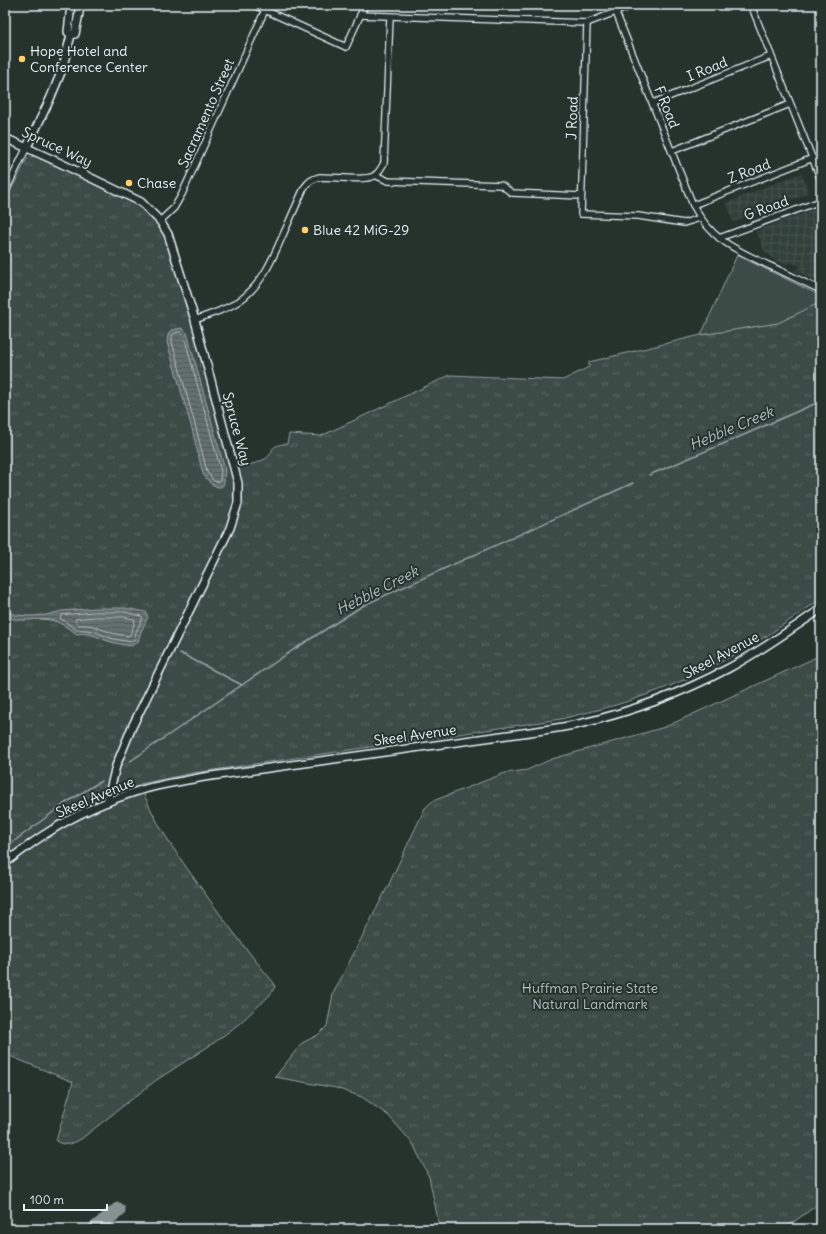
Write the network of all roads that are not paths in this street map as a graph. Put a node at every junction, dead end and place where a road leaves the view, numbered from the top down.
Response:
1 (71, 5) edge
2 (79, 5) edge
3 (254, 5) edge
4 (365, 5) edge
5 (613, 5) edge
6 (634, 5) edge
7 (751, 5) edge
8 (266, 10) junction
9 (616, 12) junction
10 (360, 15) junction
11 (390, 17) junction
12 (587, 23) junction
13 (71, 35) junction
14 (771, 56) junction
15 (653, 103) junction
16 (790, 104) junction
17 (5, 138) edge
18 (27, 147) junction
19 (672, 151) junction
20 (813, 158) junction
21 (375, 175) junction
22 (821, 180) edge
23 (5, 192) edge
24 (581, 196) junction
25 (821, 200) edge
26 (694, 205) junction
27 (700, 218) junction
28 (160, 221) junction
29 (719, 238) junction
30 (821, 290) edge
31 (195, 320) junction
32 (821, 609) edge
33 (107, 802) junction
34 (5, 863) edge

1 - 13 street
2 - 13 street
3 - 8 street
4 - 10 street
5 - 9 street, F Road
6 - 9 street
7 - 14 street
8 - 10 street
8 - 28 street, Sacramento Street
9 - 12 street
9 - 15 street, F Road
10 - 11 street
11 - 12 street
11 - 21 street
12 - 24 street, J Road
13 - 18 street
14 - 15 street, I Road
14 - 16 street
15 - 19 street, F Road
16 - 19 street
16 - 20 street
17 - 18 street, Spruce Way
18 - 23 street
18 - 28 street, Spruce Way
19 - 26 street, F Road
20 - 22 street
20 - 26 street, Z Road
21 - 24 street
21 - 31 street
24 - 27 street, J Road
25 - 29 street, G Road
26 - 27 street, F Road
27 - 29 street, F Road
28 - 31 street, Spruce Way
29 - 30 street, F Road
31 - 33 street, Spruce Way
32 - 33 street, Skeel Avenue
33 - 34 street, Skeel Avenue

